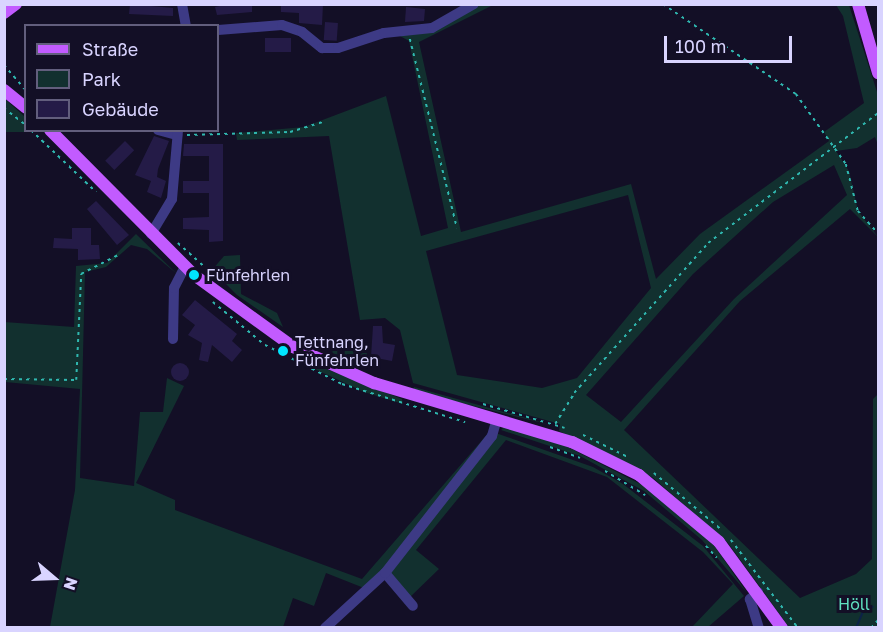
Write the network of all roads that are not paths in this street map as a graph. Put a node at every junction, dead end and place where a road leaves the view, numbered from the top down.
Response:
1 (16, 4) edge
2 (182, 4) edge
3 (474, 4) edge
4 (858, 4) edge
5 (4, 13) edge
6 (186, 24) edge
7 (219, 30) edge
8 (874, 40) edge
9 (879, 73) edge
10 (4, 90) edge
11 (24, 106) edge
12 (52, 132) edge
13 (178, 133) edge
14 (151, 234) junction
15 (184, 266) junction
16 (173, 339) dead end
17 (497, 418) junction
18 (385, 573) junction
19 (758, 592) junction
20 (413, 606) dead end
21 (325, 627) edge
22 (759, 627) edge
23 (783, 627) edge

1 - 5 main road
2 - 6 street
3 - 7 street
4 - 8 main road
8 - 9 main road
10 - 11 main road
12 - 14 main road
13 - 14 street
14 - 15 main road
15 - 16 street
15 - 17 main road
17 - 18 street
17 - 19 main road
18 - 20 street
18 - 21 street
19 - 22 street
19 - 23 main road

